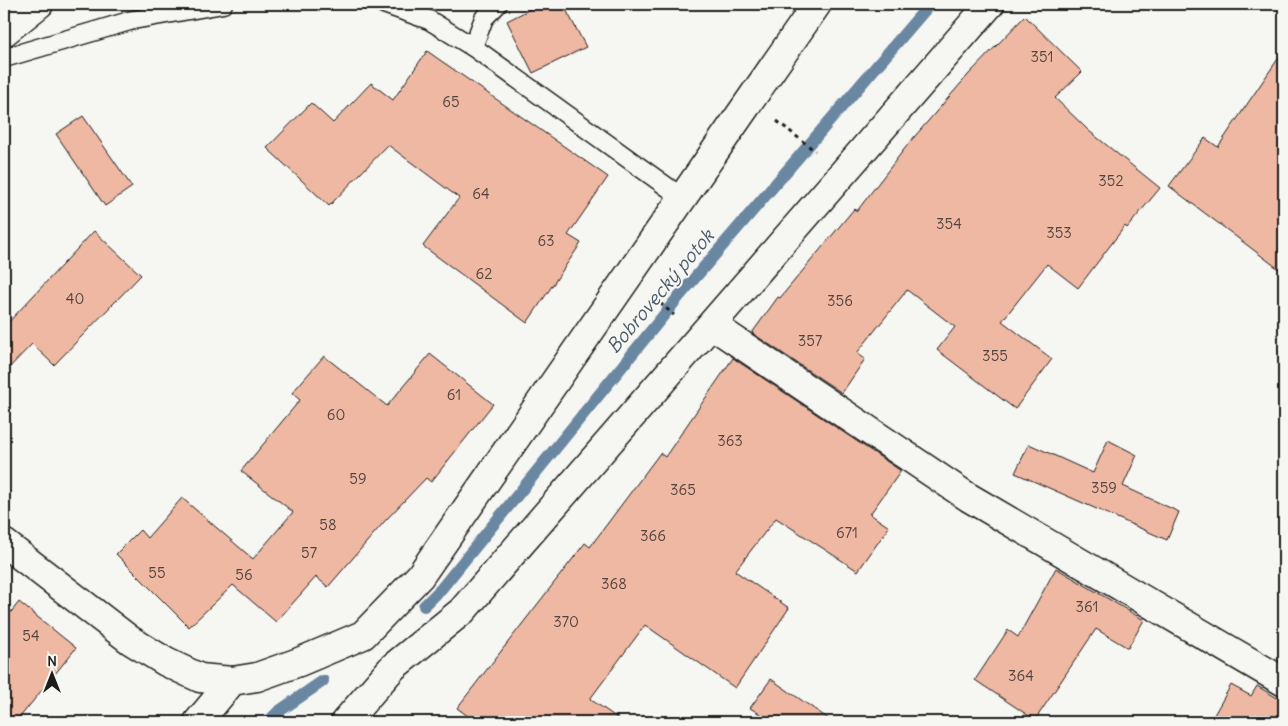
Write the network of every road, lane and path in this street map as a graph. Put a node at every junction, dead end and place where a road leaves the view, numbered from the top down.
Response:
1 (39, 4) edge
2 (222, 4) edge
3 (384, 4) edge
4 (498, 4) edge
5 (817, 4) edge
6 (990, 4) edge
7 (4, 32) edge
8 (473, 47) junction
9 (4, 58) edge
10 (796, 136) dead end
11 (815, 151) dead end
12 (684, 199) junction
13 (662, 305) dead end
14 (677, 318) dead end
15 (712, 325) junction
16 (4, 543) edge
17 (363, 635) junction
18 (393, 667) junction
19 (232, 682) junction
20 (1284, 682) edge
21 (198, 722) edge
22 (345, 722) edge

1 - 7 street
2 - 9 lane
3 - 8 lane
4 - 8 lane
5 - 12 street
6 - 15 street
8 - 12 lane
10 - 11 path
12 - 17 street
13 - 14 path
15 - 18 street
15 - 20 street
16 - 19 street
17 - 18 street
17 - 19 street
18 - 22 street
19 - 21 street

